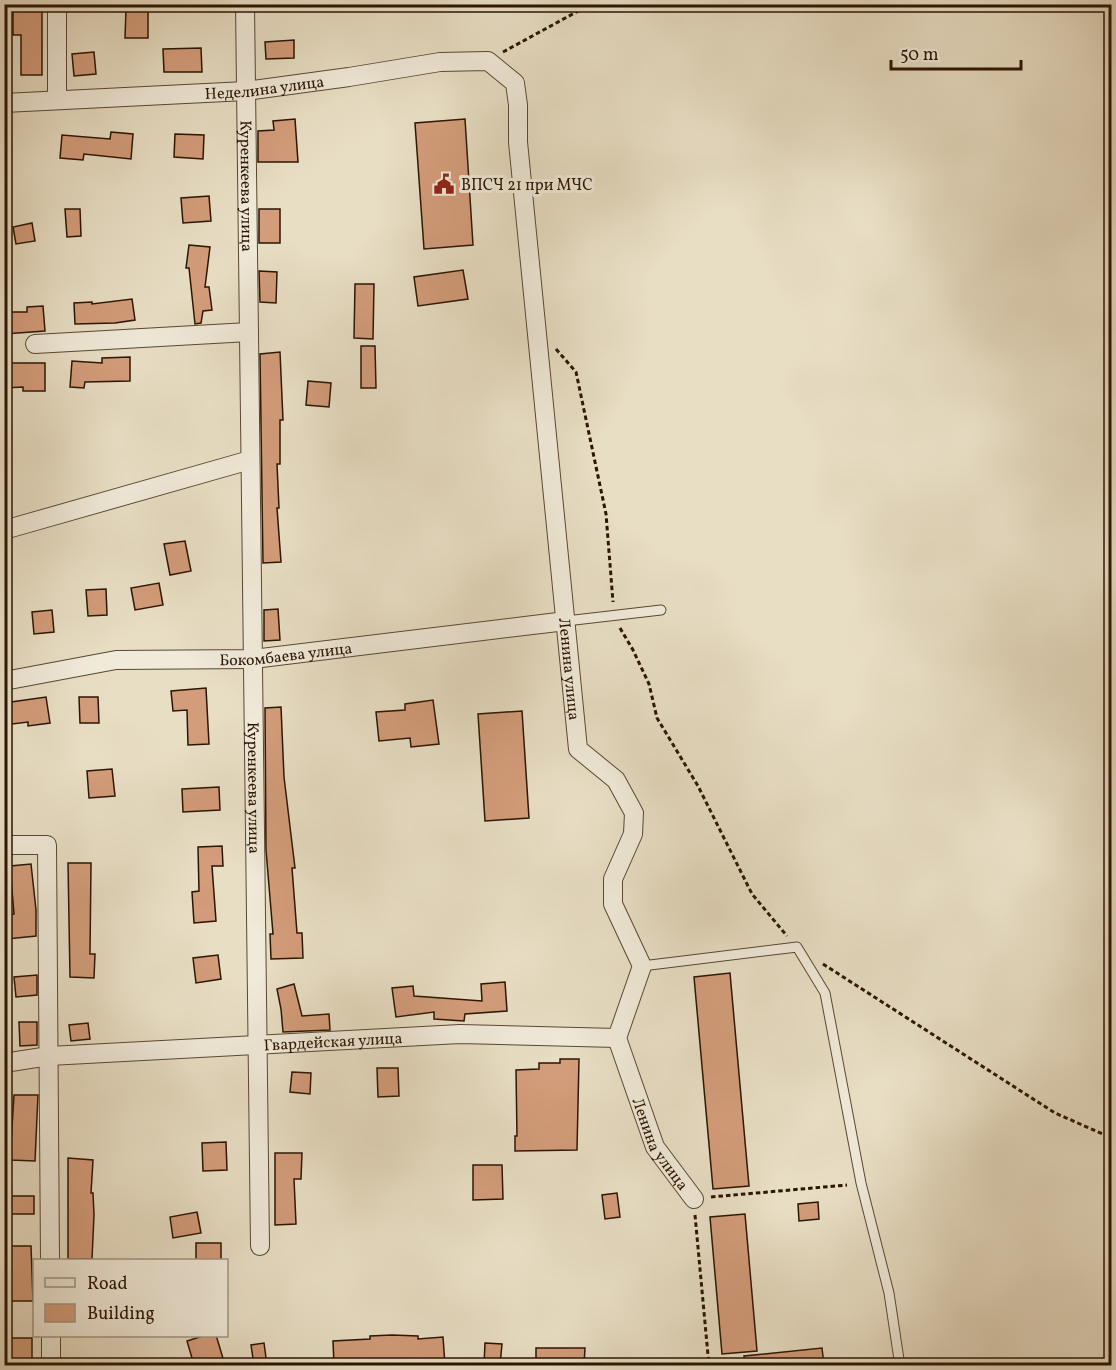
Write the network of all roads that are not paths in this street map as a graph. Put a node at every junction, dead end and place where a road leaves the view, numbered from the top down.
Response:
1 (57, 4) edge
2 (245, 4) edge
3 (488, 60) joint
4 (246, 90) junction
5 (57, 100) junction
6 (4, 103) edge
7 (249, 332) junction
8 (35, 344) dead end
9 (250, 460) junction
10 (4, 530) edge
11 (661, 610) dead end
12 (566, 621) junction
13 (253, 659) junction
14 (4, 681) edge
15 (4, 845) edge
16 (642, 966) junction
17 (617, 1038) junction
18 (258, 1046) junction
19 (49, 1056) junction
20 (4, 1062) edge
21 (694, 1199) road end
22 (260, 1246) dead end
23 (50, 1259) edge
24 (51, 1337) edge
25 (51, 1365) edge
26 (900, 1365) edge

1 - 5 street
2 - 4 street, Куренкеева улица
3 - 4 street, Неделина улица
3 - 12 street, Ленина улица
4 - 5 street, Неделина улица
4 - 7 street, Куренкеева улица
5 - 6 street, Неделина улица
7 - 8 street
7 - 9 street, Куренкеева улица
9 - 10 street
9 - 13 street, Куренкеева улица
11 - 12 lane
12 - 13 street, Бокомбаева улица
12 - 16 street, Ленина улица
13 - 14 street, Бокомбаева улица
13 - 18 street, Куренкеева улица
15 - 19 street
16 - 17 street
16 - 26 lane
17 - 18 street, Гвардейская улица
17 - 21 street, Ленина улица
18 - 19 street, Гвардейская улица
18 - 22 street, Куренкеева улица
19 - 20 street, Гвардейская улица
19 - 23 street
24 - 25 street

